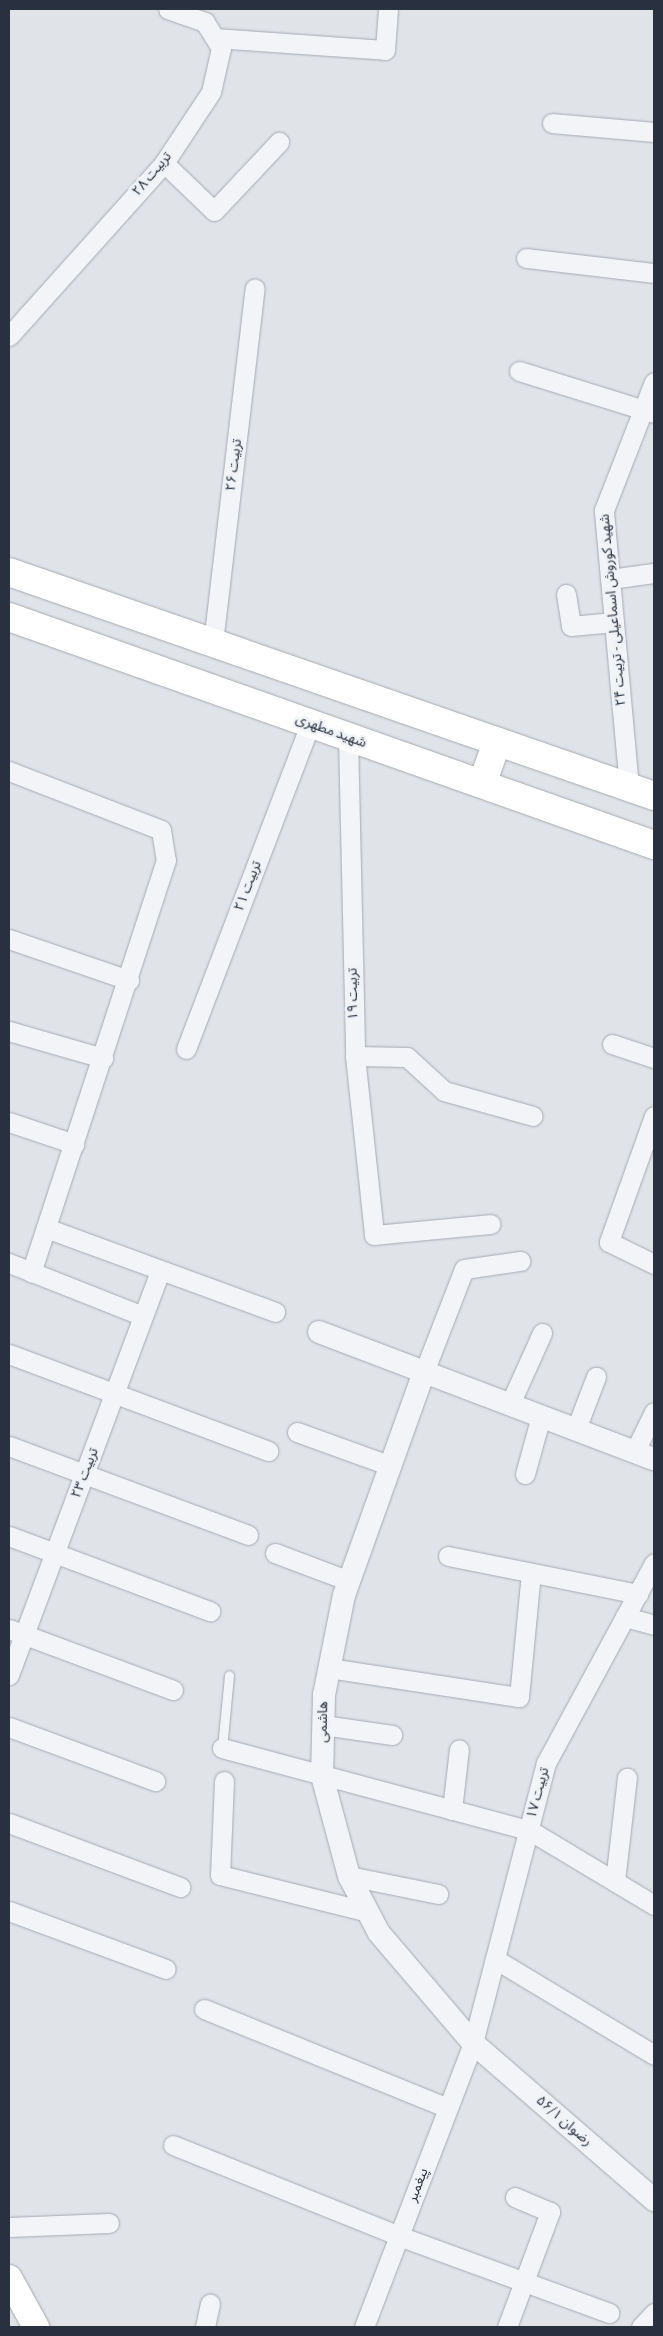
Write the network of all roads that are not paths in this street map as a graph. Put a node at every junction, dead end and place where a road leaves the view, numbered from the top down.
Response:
1 (168, 9) edge
2 (388, 9) edge
3 (214, 38) junction
4 (552, 123) dead end
5 (654, 132) edge
6 (279, 142) dead end
7 (164, 163) junction
8 (526, 258) dead end
9 (654, 273) edge
10 (255, 288) dead end
11 (9, 336) edge
12 (519, 371) dead end
13 (654, 382) edge
14 (649, 411) edge
15 (9, 572) edge
16 (654, 573) edge
17 (610, 579) junction
18 (566, 594) dead end
19 (9, 617) edge
20 (614, 622) junction
21 (213, 643) junction
22 (310, 724) junction
23 (348, 737) junction
24 (497, 742) junction
25 (9, 771) edge
26 (482, 784) junction
27 (628, 787) junction
28 (654, 796) edge
29 (654, 846) edge
30 (9, 939) edge
31 (129, 980) junction
32 (9, 1031) edge
33 (612, 1044) dead end
34 (186, 1049) dead end
35 (355, 1056) junction
36 (103, 1058) junction
37 (654, 1058) edge
38 (533, 1116) dead end
39 (654, 1116) edge
40 (9, 1122) edge
41 (74, 1144) junction
42 (490, 1224) dead end
43 (46, 1228) junction
44 (520, 1261) dead end
45 (9, 1264) edge
46 (654, 1264) edge
47 (160, 1271) junction
48 (31, 1272) junction
49 (275, 1312) dead end
50 (143, 1316) junction
51 (320, 1332) dead end
52 (542, 1332) dead end
53 (9, 1354) edge
54 (424, 1372) junction
55 (596, 1377) dead end
56 (114, 1394) junction
57 (510, 1404) junction
58 (654, 1412) edge
59 (541, 1416) junction
60 (576, 1429) junction
61 (297, 1432) dead end
62 (9, 1446) edge
63 (268, 1450) dead end
64 (645, 1455) edge
65 (390, 1466) junction
66 (84, 1474) junction
67 (525, 1474) dead end
68 (248, 1535) dead end
69 (9, 1536) edge
70 (54, 1553) junction
71 (275, 1553) dead end
72 (448, 1556) dead end
73 (654, 1563) edge
74 (531, 1573) junction
75 (349, 1581) junction
76 (638, 1594) junction
77 (210, 1611) dead end
78 (625, 1617) junction
79 (654, 1625) edge
80 (16, 1632) edge
81 (329, 1668) junction
82 (9, 1675) edge
83 (229, 1675) dead end
84 (173, 1690) dead end
85 (323, 1725) junction
86 (9, 1727) edge
87 (392, 1734) dead end
88 (222, 1748) joint
89 (459, 1749) dead end
90 (322, 1776) junction
91 (627, 1778) dead end
92 (155, 1781) dead end
93 (224, 1782) dead end
94 (452, 1810) junction
95 (9, 1824) edge
96 (528, 1830) junction
97 (349, 1876) junction
98 (615, 1881) junction
99 (180, 1887) dead end
100 (438, 1894) dead end
101 (654, 1905) edge
102 (9, 1911) edge
103 (368, 1912) junction
104 (495, 1959) junction
105 (166, 1969) dead end
106 (204, 2008) dead end
107 (473, 2042) junction
108 (654, 2055) edge
109 (448, 2108) junction
110 (174, 2144) dead end
111 (515, 2197) dead end
112 (654, 2200) edge
113 (109, 2223) dead end
114 (9, 2227) edge
115 (399, 2236) junction
116 (9, 2278) edge
117 (524, 2282) junction
118 (210, 2304) dead end
119 (608, 2313) dead end
120 (654, 2313) edge
121 (36, 2327) edge
122 (205, 2327) edge
123 (364, 2327) edge
124 (507, 2327) edge
125 (641, 2327) edge

1 - 3 street, تربیت ۲۸
2 - 3 street
3 - 7 street, تربیت ۲۸
4 - 5 street
6 - 7 street
7 - 11 street, تربیت ۲۸
8 - 9 street
10 - 21 street, تربیت ۲۶
12 - 14 street
13 - 14 street, شهید کوروش اسماعیلی - تربیت ۲۴
14 - 17 street, شهید کوروش اسماعیلی - تربیت ۲۴
15 - 21 main road
16 - 17 street
17 - 20 street, شهید کوروش اسماعیلی - تربیت ۲۴
18 - 20 street
19 - 22 main road, شهید مطهری
20 - 27 street, شهید کوروش اسماعیلی - تربیت ۲۴
21 - 24 main road
22 - 23 main road, شهید مطهری
22 - 34 street, تربیت ۲۱
23 - 26 main road, شهید مطهری
23 - 35 street, تربیت ۱۹
24 - 26 main road
24 - 27 main road
25 - 31 street
26 - 29 main road, شهید مطهری
27 - 28 main road
30 - 31 street
31 - 36 street
32 - 36 street
33 - 37 street
35 - 38 street
35 - 42 street, تربیت ۱۹
36 - 41 street
39 - 46 street
40 - 41 street
41 - 43 street
43 - 47 street
43 - 48 street
44 - 54 street
45 - 48 street
47 - 49 street
47 - 50 street, تربیت ۲۳
48 - 50 street
50 - 56 street, تربیت ۲۳
51 - 54 street
52 - 57 street
53 - 56 street
54 - 57 street
54 - 65 street, هاشمی
55 - 60 street
56 - 63 street
56 - 66 street, تربیت ۲۳
57 - 59 street
58 - 64 street
59 - 60 street
59 - 67 street
60 - 64 street
61 - 65 street
62 - 66 street
65 - 75 street, هاشمی
66 - 68 street
66 - 70 street, تربیت ۲۳
69 - 70 street
70 - 77 street
70 - 80 street, تربیت ۲۳
71 - 75 street
72 - 74 street
73 - 76 street, تربیت ۱۷
74 - 76 street
74 - 81 street
75 - 81 street, هاشمی
76 - 78 street, تربیت ۱۷
78 - 79 street
78 - 96 street, تربیت ۱۷
80 - 82 street, تربیت ۲۳
80 - 84 street
81 - 85 street, هاشمی
83 - 88 lane
85 - 87 street
85 - 90 street, هاشمی
86 - 92 street
88 - 90 street
89 - 94 street
90 - 94 street
90 - 97 street, هاشمی
91 - 98 street
93 - 103 street
94 - 96 street
95 - 99 street
96 - 98 street
96 - 104 street, تربیت ۱۷
97 - 100 street
97 - 103 street, هاشمی
98 - 101 street
102 - 105 street
103 - 107 street, هاشمی
104 - 107 street, تربیت ۱۷
104 - 108 street
106 - 109 street
107 - 109 street, پیغمبر
107 - 112 street, رضوان ۵۶/۱
109 - 115 street, پیغمبر
110 - 115 street
111 - 117 street
113 - 114 street
115 - 117 street
115 - 123 street, پیغمبر
116 - 121 main road
117 - 119 street
117 - 124 street
118 - 122 street
120 - 125 street

